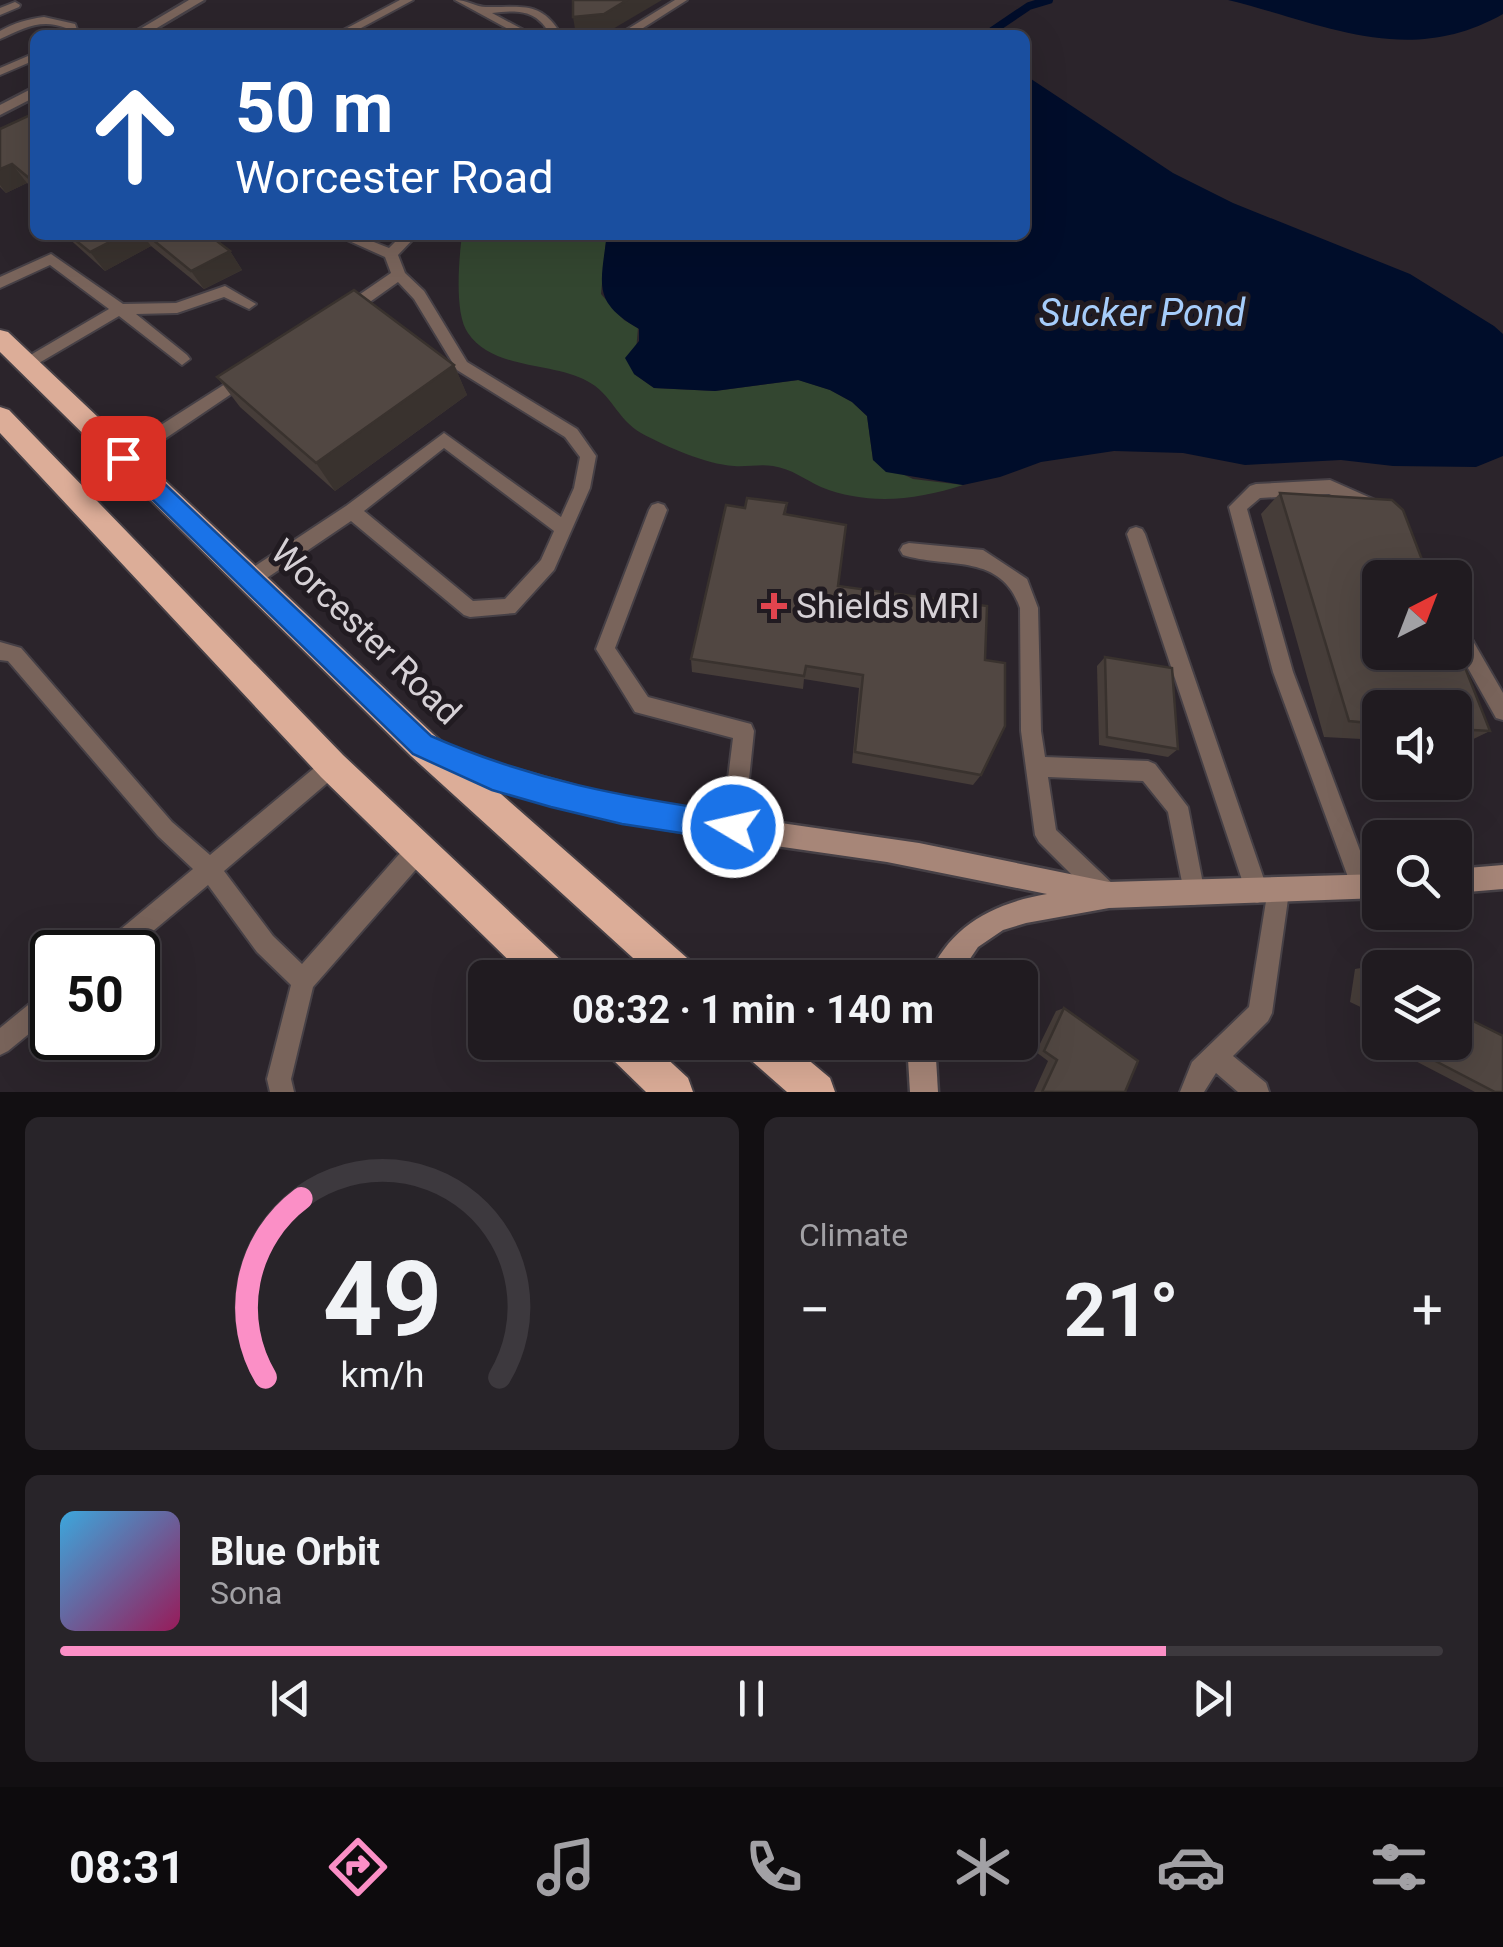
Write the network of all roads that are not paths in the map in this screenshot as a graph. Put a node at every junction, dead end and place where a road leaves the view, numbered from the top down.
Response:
1 (198, 0) edge
2 (408, 0) edge
3 (460, 0) edge
4 (682, 0) edge
5 (15, 5) dead end
6 (0, 12) edge
7 (482, 12) junction
8 (71, 30) edge
9 (145, 30) edge
10 (350, 30) edge
11 (517, 30) edge
12 (554, 30) edge
13 (632, 30) edge
14 (0, 36) edge
15 (30, 58) edge
16 (0, 72) edge
17 (30, 94) edge
18 (0, 111) edge
19 (355, 240) edge
20 (405, 240) edge
21 (391, 254) junction
22 (399, 276) junction
23 (0, 283) edge
24 (249, 304) dead end
25 (120, 309) junction
26 (335, 318) edge
27 (0, 338) edge
28 (182, 359) dead end
29 (26, 364) junction
30 (254, 372) edge
31 (4, 427) edge
32 (123, 458) junction
33 (658, 510) dead end
34 (352, 511) junction
35 (1384, 518) edge
36 (563, 528) junction
37 (1136, 534) dead end
38 (909, 550) dead end
39 (249, 580) junction
40 (0, 651) edge
41 (1472, 657) edge
42 (1503, 711) edge
43 (422, 745) junction
44 (332, 766) junction
45 (1035, 767) junction
46 (733, 827) junction
47 (418, 850) junction
48 (1362, 863) edge
49 (211, 871) junction
50 (1503, 877) edge
51 (1472, 880) edge
52 (1362, 887) edge
53 (1267, 892) junction
54 (1194, 894) junction
55 (1108, 895) junction
56 (138, 930) edge
57 (535, 960) edge
58 (662, 960) edge
59 (954, 960) edge
60 (303, 981) junction
61 (30, 1018) edge
62 (0, 1043) edge
63 (1215, 1057) junction
64 (635, 1060) edge
65 (779, 1060) edge
66 (922, 1060) edge
67 (655, 1085) edge
68 (282, 1092) edge
69 (816, 1092) edge
70 (924, 1092) edge
71 (1192, 1092) edge
72 (1257, 1092) edge

1 - 9 street
2 - 10 lane
3 - 7 lane
4 - 13 lane
5 - 6 lane
7 - 11 lane
7 - 12 lane
8 - 14 lane
15 - 16 lane
17 - 18 street
19 - 21 lane
20 - 21 lane
21 - 22 lane
22 - 26 lane
22 - 36 lane
23 - 25 lane
24 - 25 lane
25 - 28 lane
25 - 29 lane
27 - 29 highway, Worcester Road
29 - 32 highway, Worcester Road
30 - 32 lane
31 - 44 highway
32 - 39 highway, Worcester Road
33 - 46 lane
34 - 36 lane
34 - 36 lane
34 - 39 lane
35 - 48 lane
37 - 53 lane
38 - 45 lane
39 - 43 highway, Worcester Road
40 - 49 lane
41 - 42 lane
43 - 46 main road
43 - 58 highway, Worcester Road
44 - 47 highway
44 - 49 lane
45 - 54 lane
45 - 55 lane
46 - 55 main road
47 - 57 highway
47 - 60 lane
49 - 56 lane
49 - 60 lane
50 - 51 main road
52 - 53 main road
53 - 54 main road
53 - 63 lane
54 - 55 main road
55 - 59 main road
60 - 68 lane
61 - 62 lane
63 - 71 lane
63 - 72 lane
64 - 67 highway
65 - 69 highway
66 - 70 main road

